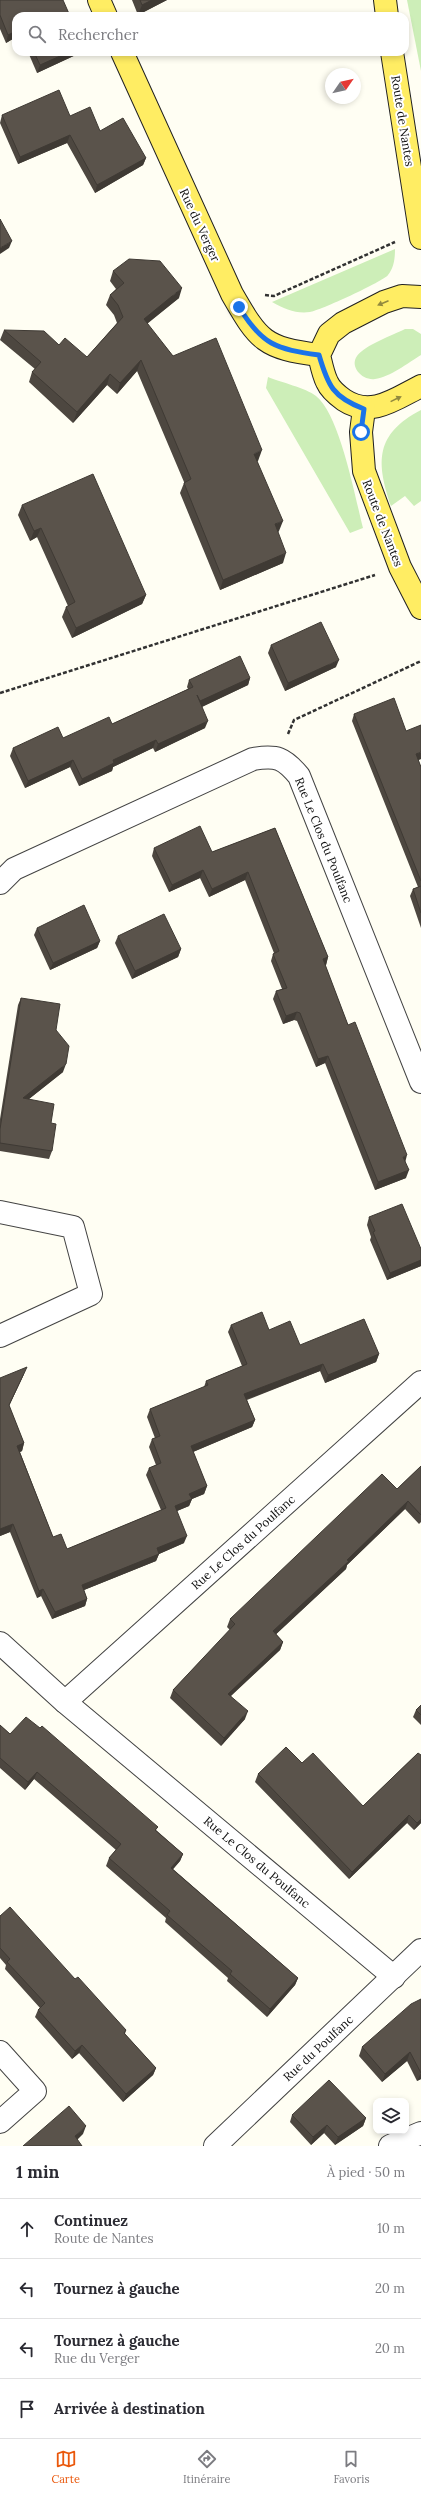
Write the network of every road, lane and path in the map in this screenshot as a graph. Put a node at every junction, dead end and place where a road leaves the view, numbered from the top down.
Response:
1 (99, 0) edge
2 (385, 0) edge
3 (104, 12) edge
4 (386, 12) edge
5 (124, 56) edge
6 (393, 56) edge
7 (421, 238) edge
8 (394, 242) dead end
9 (260, 295) dead end
10 (421, 297) edge
11 (319, 355) junction
12 (421, 386) edge
13 (364, 409) junction
14 (400, 567) junction
15 (421, 608) edge
16 (421, 662) edge
17 (0, 693) edge
18 (277, 758) junction
19 (0, 883) edge
20 (421, 1082) edge
21 (0, 1212) edge
22 (0, 1336) edge
23 (421, 1382) edge
24 (0, 1643) edge
25 (65, 1702) junction
26 (421, 1950) edge
27 (394, 1977) junction
28 (0, 2052) edge
29 (0, 2122) edge
30 (421, 2133) edge
31 (218, 2145) edge
32 (390, 2146) edge

1 - 3 main road
2 - 4 main road
5 - 11 main road, Rue du Verger
6 - 7 main road, Route de Nantes
8 - 9 path
10 -> 11 main road
11 - 13 main road
13 -> 12 main road
13 - 14 main road, Route de Nantes
14 - 15 main road, Route de Nantes
14 - 17 path
16 - 18 path
18 - 19 street
18 - 20 street, Rue Le Clos du Poulfanc
21 - 22 street
23 - 25 street, Rue Le Clos du Poulfanc
24 - 25 street, Rue Le Clos du Poulfanc
25 - 27 street, Rue Le Clos du Poulfanc
26 - 27 street, Rue du Poulfanc
27 - 31 street, Rue du Poulfanc
28 - 29 street
30 - 32 street

